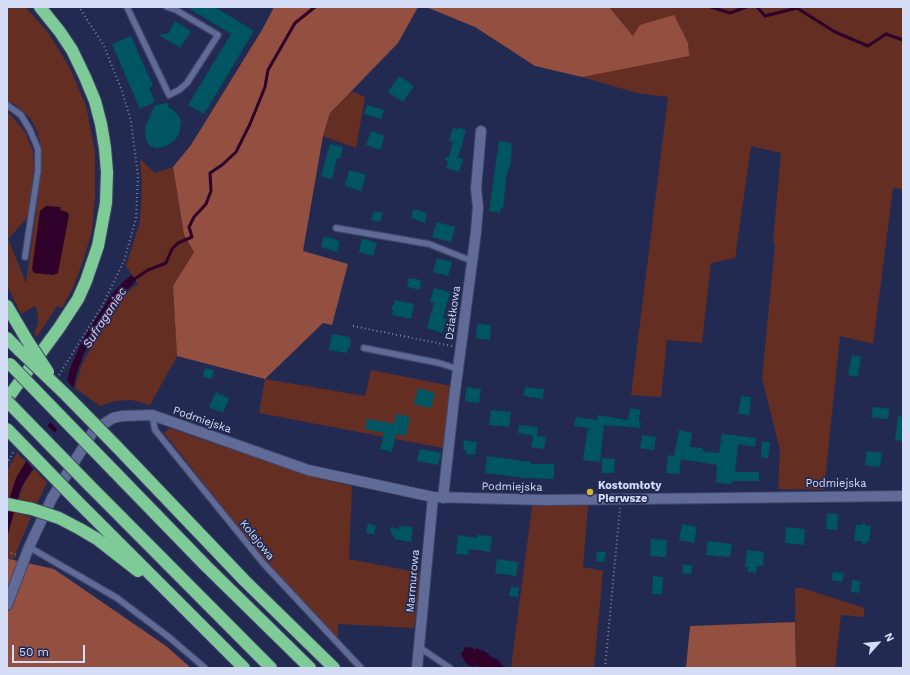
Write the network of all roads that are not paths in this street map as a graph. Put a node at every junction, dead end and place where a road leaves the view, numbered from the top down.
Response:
1 (40, 7) edge
2 (127, 7) edge
3 (168, 7) edge
4 (7, 105) edge
5 (481, 131) dead end
6 (336, 228) dead end
7 (26, 257) dead end
8 (472, 261) junction
9 (7, 306) edge
10 (7, 338) edge
11 (364, 348) dead end
12 (8, 363) edge
13 (458, 369) junction
14 (66, 395) junction
15 (7, 400) edge
16 (152, 415) junction
17 (7, 429) edge
18 (903, 496) edge
19 (438, 498) junction
20 (7, 504) edge
21 (29, 547) junction
22 (175, 600) junction
23 (7, 605) edge
24 (419, 647) junction
25 (205, 668) edge
26 (244, 668) edge
27 (271, 668) edge
28 (310, 668) edge
29 (334, 668) edge
30 (361, 668) edge
31 (417, 668) edge
32 (450, 668) edge

1 - 15 highway
2 - 3 lane
4 - 7 lane
5 - 8 street, Działkowa
6 - 8 lane
8 - 13 street, Działkowa
9 - 14 highway, bridge
10 - 14 highway, bridge
11 - 13 lane
12 - 28 highway, bridge
13 - 19 street, Działkowa
14 - 29 highway, bridge
15 - 27 highway, bridge
16 - 19 street, Podmiejska
16 - 21 street, Podmiejska
16 - 30 lane, Kolejowa
17 - 22 highway, bridge
18 - 19 street, Podmiejska
19 - 24 street, Marmurowa
20 - 22 highway, bridge
21 - 23 street, Podmiejska
21 - 25 lane
22 - 26 highway
24 - 31 street, Marmurowa
24 - 32 lane

